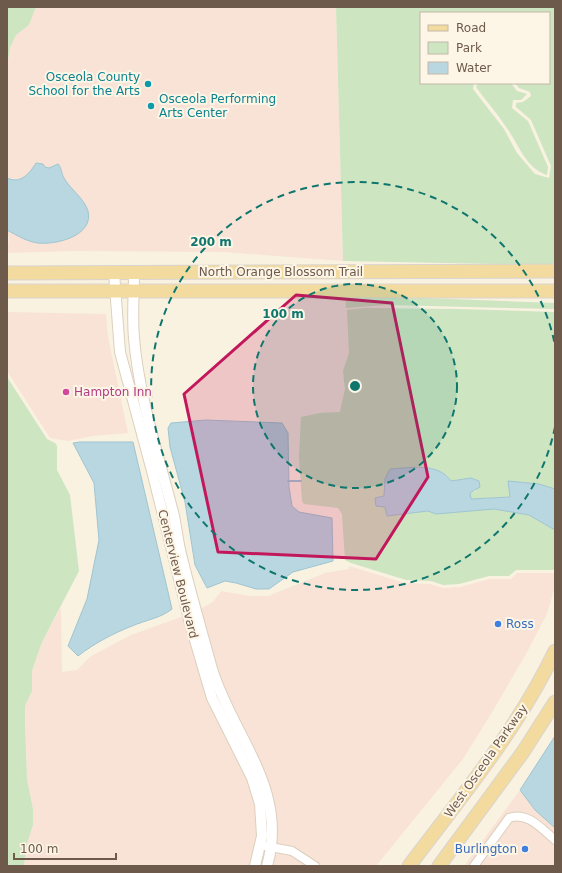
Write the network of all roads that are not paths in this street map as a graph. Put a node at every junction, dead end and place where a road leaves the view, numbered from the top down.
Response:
1 (555, 270) edge
2 (7, 273) edge
3 (114, 273) junction
4 (134, 273) junction
5 (116, 290) junction
6 (134, 290) junction
7 (7, 291) edge
8 (555, 291) edge
9 (141, 409) junction
10 (555, 651) edge
11 (217, 696) junction
12 (555, 702) edge
13 (555, 840) edge
14 (260, 845) junction
15 (271, 846) junction
16 (441, 865) edge
17 (255, 866) edge
18 (267, 866) edge
19 (315, 866) edge
20 (409, 866) edge
21 (474, 866) edge

1 - 4 main road, North Orange Blossom Trail
2 - 3 main road, North Orange Blossom Trail
3 - 4 main road, North Orange Blossom Trail
3 - 5 street, Centerview Boulevard
4 - 6 street, Centerview Boulevard
5 - 6 main road, North Orange Blossom Trail
5 - 7 main road, North Orange Blossom Trail
5 - 9 street, Centerview Boulevard
6 - 8 main road, North Orange Blossom Trail
6 - 9 street, Centerview Boulevard
9 - 11 street, Centerview Boulevard
10 - 20 main road, West Osceola Parkway
11 - 14 street, Centerview Boulevard
11 - 15 street, Centerview Boulevard
12 - 16 main road, West Osceola Parkway
13 - 21 street
14 - 15 street
14 - 17 street, Centerview Boulevard
15 - 18 street, Centerview Boulevard
15 - 19 street

